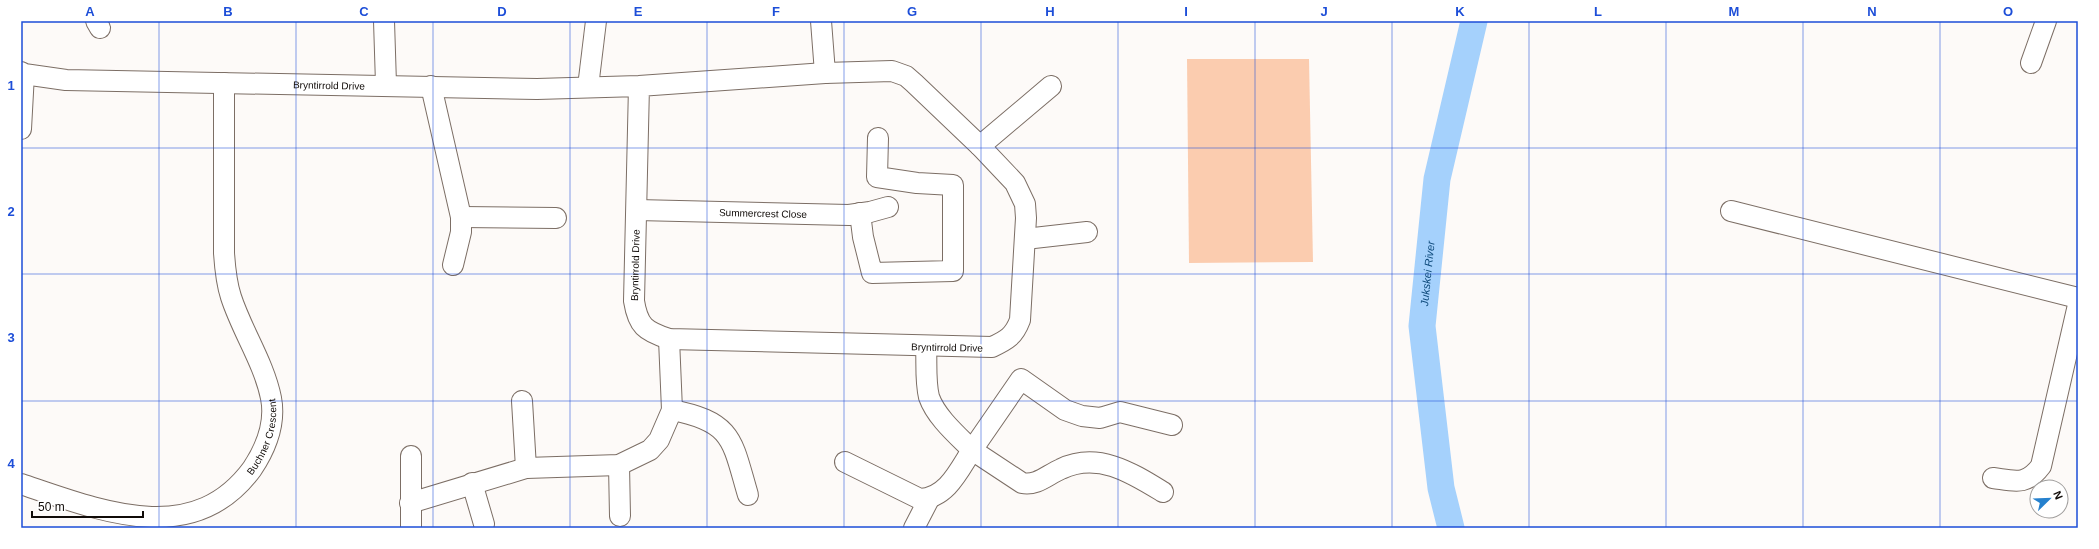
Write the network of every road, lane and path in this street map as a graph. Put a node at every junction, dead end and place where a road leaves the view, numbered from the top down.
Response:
1 (384, 21) edge
2 (596, 21) edge
3 (820, 21) edge
4 (2046, 21) edge
5 (2031, 63) dead end
6 (22, 73) edge
7 (825, 73) junction
8 (224, 83) junction
9 (386, 84) junction
10 (431, 86) junction
11 (639, 86) junction
12 (1051, 86) dead end
13 (588, 87) junction
14 (21, 128) edge
15 (878, 138) dead end
16 (980, 146) junction
17 (888, 207) dead end
18 (637, 210) junction
19 (1731, 211) dead end
20 (860, 213) junction
21 (461, 217) junction
22 (556, 218) dead end
23 (1087, 232) dead end
24 (1025, 239) junction
25 (453, 265) dead end
26 (2078, 298) edge
27 (2078, 305) edge
28 (668, 339) junction
29 (926, 347) junction
30 (522, 401) dead end
31 (672, 410) junction
32 (1172, 425) dead end
33 (972, 450) junction
34 (411, 456) dead end
35 (845, 462) dead end
36 (619, 465) junction
37 (526, 468) junction
38 (1993, 478) dead end
39 (472, 483) junction
40 (21, 484) edge
41 (1163, 492) dead end
42 (748, 495) dead end
43 (929, 499) junction
44 (410, 503) junction
45 (620, 516) dead end
46 (484, 524) dead end
47 (411, 528) edge
48 (914, 528) edge

1 - 9 street
2 - 13 street
3 - 7 street
4 - 5 street
6 - 8 street, Bryntirrold Drive
6 - 14 street
7 - 11 street, Bryntirrold Drive
7 - 16 street, Bryntirrold Drive
8 - 9 street, Bryntirrold Drive
8 - 40 street, Buchner Crescent
9 - 10 street, Bryntirrold Drive
10 - 13 street, Bryntirrold Drive
10 - 21 street
11 - 13 street, Bryntirrold Drive
11 - 18 street, Bryntirrold Drive
12 - 16 street
15 - 20 street
16 - 24 street, Bryntirrold Drive
17 - 20 street, Summercrest Close
18 - 20 street, Summercrest Close
18 - 28 street, Bryntirrold Drive
19 - 26 street
21 - 22 street
21 - 25 street
23 - 24 street
24 - 29 street, Bryntirrold Drive
27 - 38 street
28 - 29 street, Bryntirrold Drive
28 - 31 street
29 - 33 street
30 - 37 street
31 - 36 street
31 - 42 street
32 - 33 street
33 - 41 street
33 - 43 street
34 - 44 street
35 - 43 street
36 - 37 street
36 - 45 street
37 - 39 street
39 - 44 street
39 - 46 street
43 - 48 street
44 - 47 street

